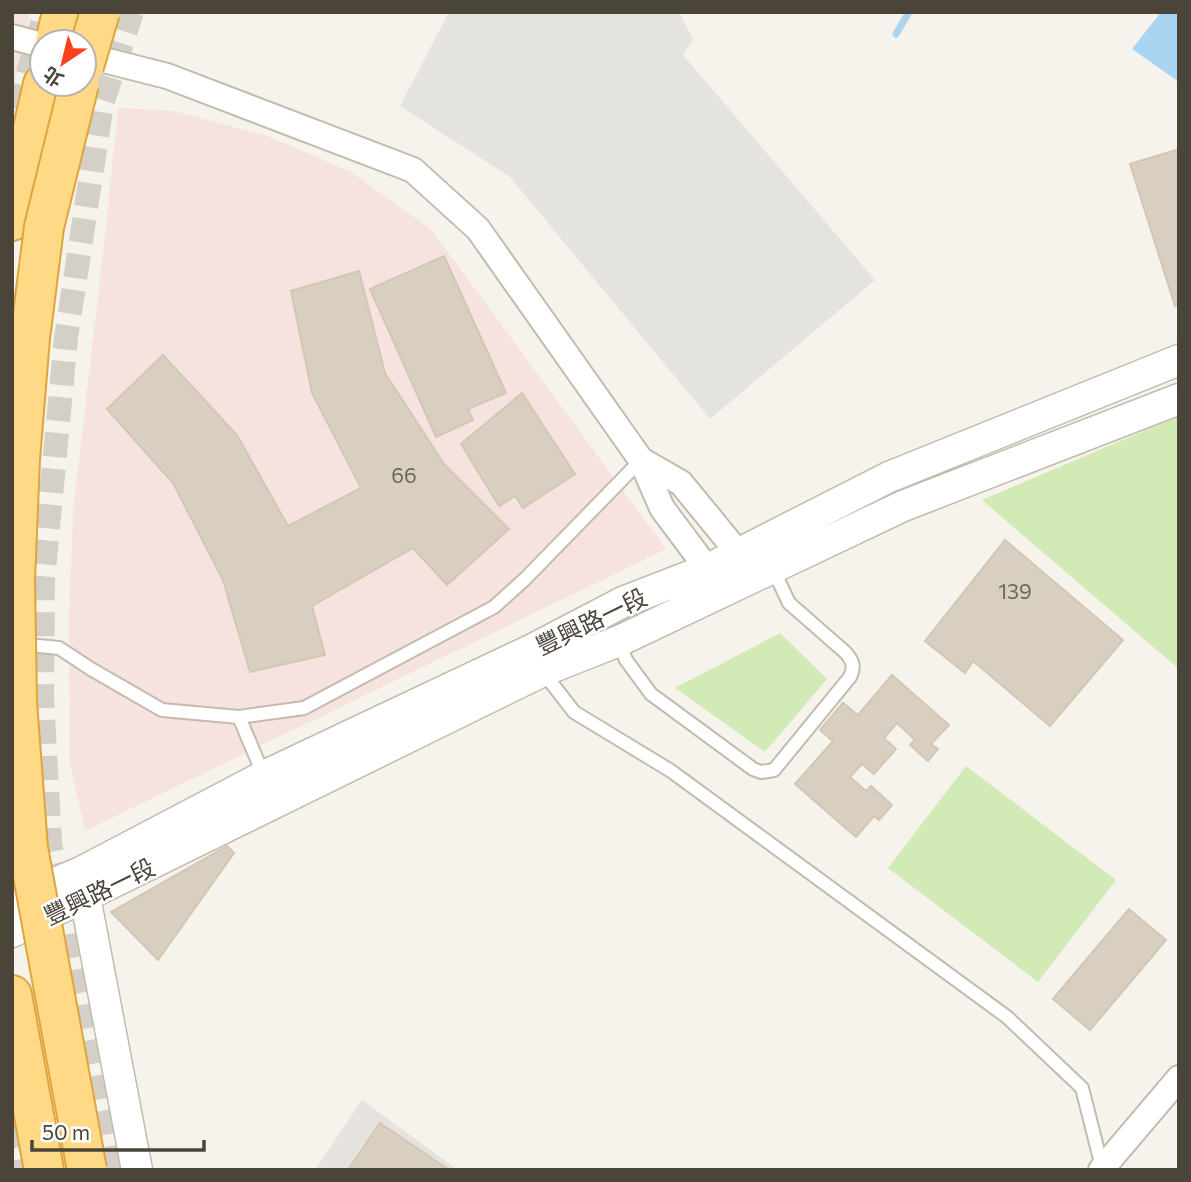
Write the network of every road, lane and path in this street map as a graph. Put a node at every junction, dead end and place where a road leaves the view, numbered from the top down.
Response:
1 (98, 59) edge
2 (40, 98) edge
3 (76, 98) edge
4 (12, 221) edge
5 (1179, 359) edge
6 (1179, 399) edge
7 (641, 460) junction
8 (755, 565) junction
9 (716, 580) junction
10 (619, 641) junction
11 (12, 643) edge
12 (538, 660) junction
13 (239, 717) junction
14 (269, 790) junction
15 (83, 885) junction
16 (12, 901) edge
17 (12, 932) edge
18 (12, 995) edge
19 (1179, 1078) edge
20 (1101, 1169) edge
21 (44, 1170) edge
22 (87, 1170) edge
23 (137, 1170) edge

1 - 7 street
2 - 4 highway
3 - 22 highway, bridge
5 - 8 street, 豐興路一段
6 - 8 street, 豐興路一段
7 - 8 street
7 - 9 street
7 - 13 lane
8 - 9 street, 豐興路一段
8 - 10 lane
9 - 10 street, 豐興路一段
9 - 12 street, 豐興路一段
10 - 12 street, 豐興路一段
11 - 13 lane
12 - 14 street, 豐興路一段
12 - 20 lane
13 - 14 lane
14 - 15 street, 豐興路一段
15 - 16 street, 豐興路一段
15 - 17 street, 豐興路一段
15 - 23 street
18 - 21 highway
19 - 20 street

